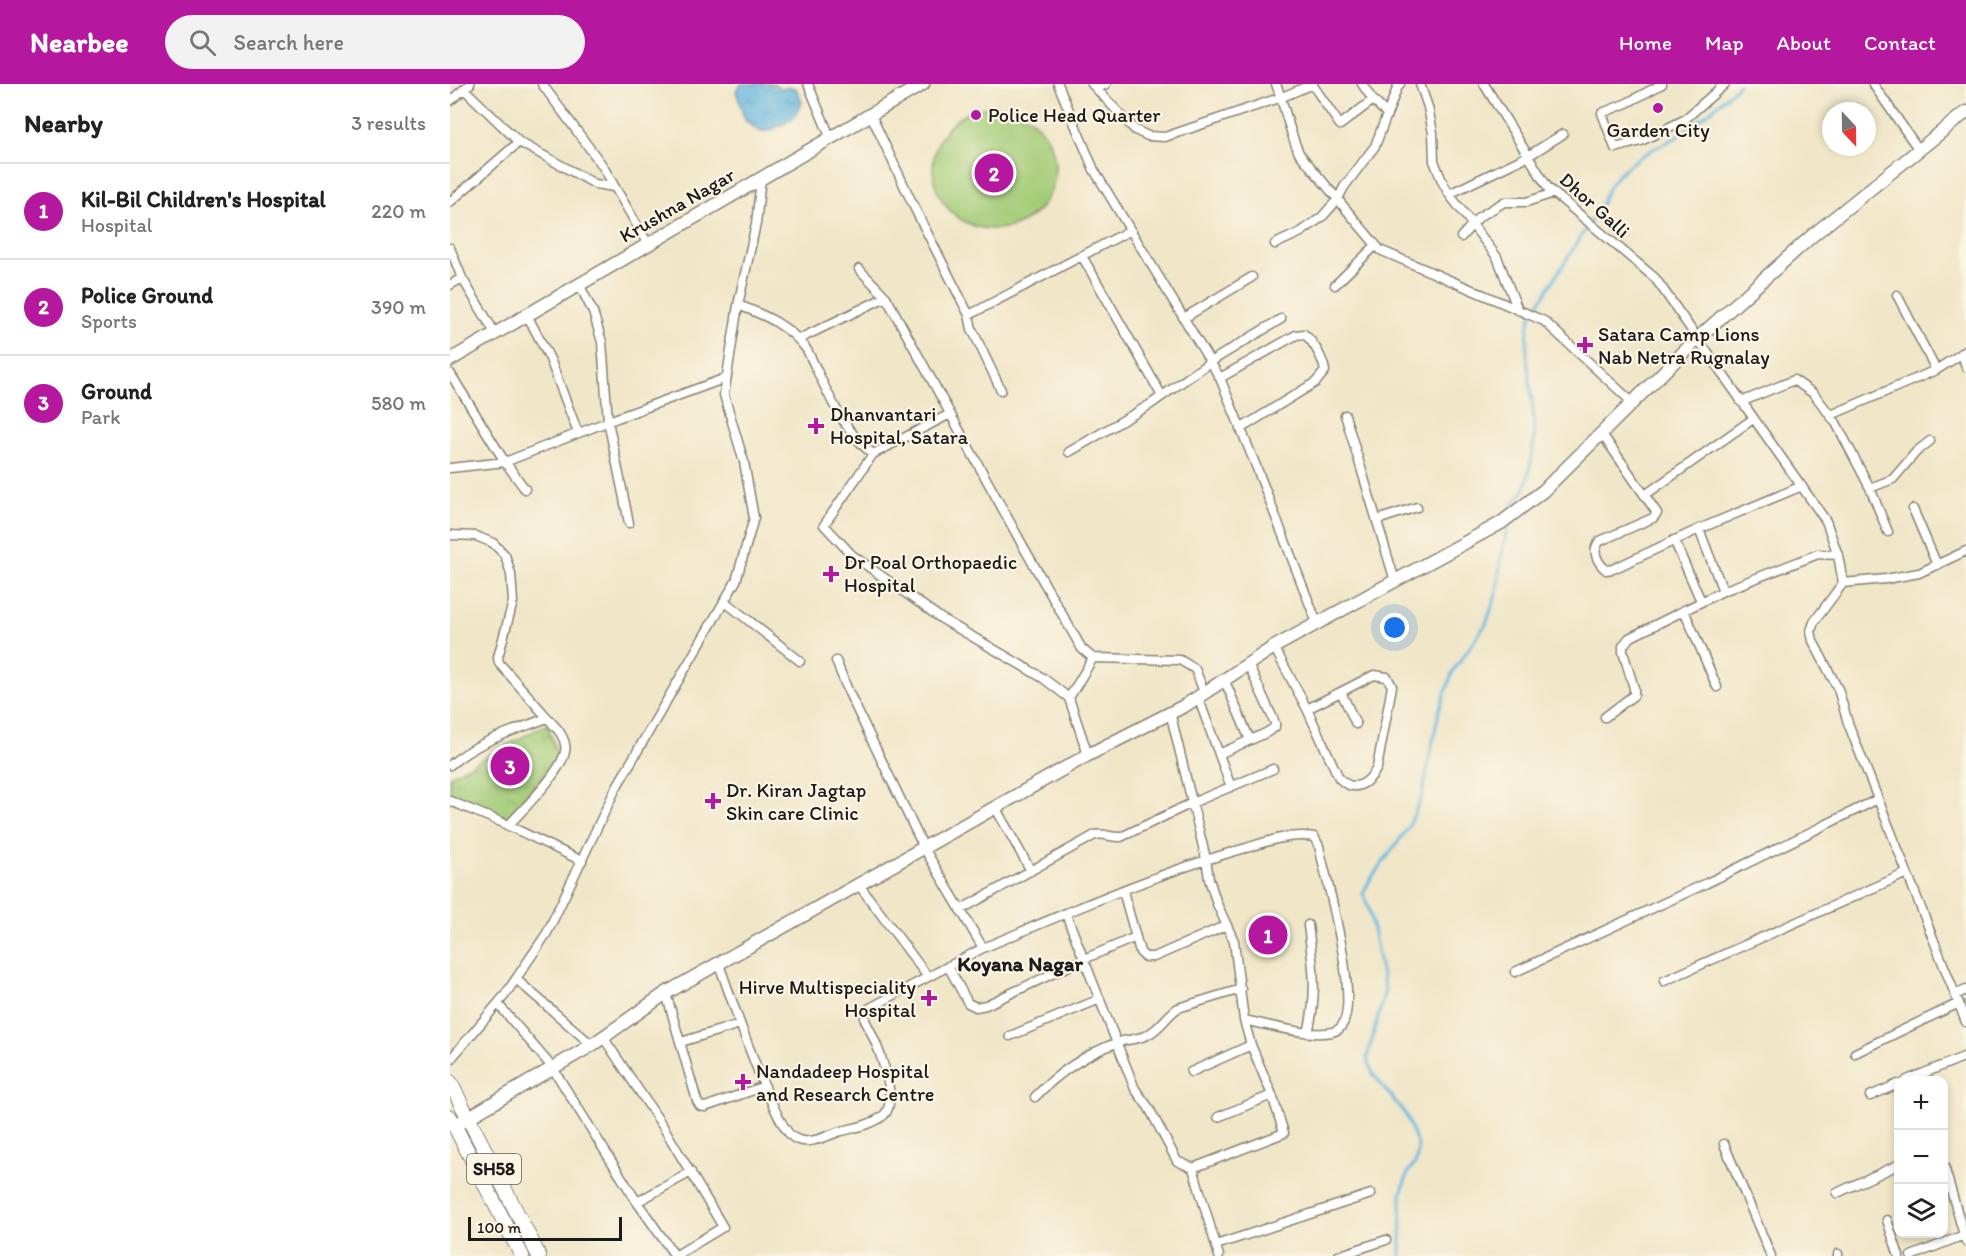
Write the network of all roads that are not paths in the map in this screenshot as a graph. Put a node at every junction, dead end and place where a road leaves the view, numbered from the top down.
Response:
1 (542, 84) edge
2 (808, 84) edge
3 (924, 84) edge
4 (1058, 84) edge
5 (1106, 84) edge
6 (1276, 84) edge
7 (1313, 84) edge
8 (1362, 84) edge
9 (1400, 84) edge
10 (1420, 84) edge
11 (1484, 84) edge
12 (1662, 84) edge
13 (1725, 84) edge
14 (1873, 84) edge
15 (467, 87) edge
16 (1094, 87) edge
17 (1282, 97) junction
18 (1373, 100) junction
19 (450, 101) edge
20 (1966, 112) edge
21 (871, 114) junction
22 (1387, 114) junction
23 (1563, 134) dead end
24 (831, 139) junction
25 (519, 142) junction
26 (1919, 150) junction
27 (1528, 156) junction
28 (761, 178) junction
29 (614, 187) junction
30 (1554, 193) junction
31 (1449, 194) junction
32 (1338, 199) junction
33 (450, 202) edge
34 (1472, 224) junction
35 (1129, 231) junction
36 (1461, 237) dead end
37 (648, 244) junction
38 (1275, 244) dead end
39 (1376, 245) junction
40 (450, 248) edge
41 (1082, 255) junction
42 (859, 269) dead end
43 (1252, 277) dead end
44 (462, 278) junction
45 (579, 284) junction
46 (450, 285) edge
47 (1335, 285) dead end
48 (1897, 295) dead end
49 (886, 297) junction
50 (738, 305) junction
51 (1518, 309) junction
52 (527, 315) junction
53 (969, 315) junction
54 (1184, 318) junction
55 (1281, 320) dead end
56 (495, 333) junction
57 (1698, 338) junction
58 (799, 339) junction
59 (1964, 352) edge
60 (450, 360) edge
61 (1210, 362) junction
62 (1966, 367) edge
63 (1936, 370) junction
64 (450, 373) edge
65 (726, 378) junction
66 (1220, 378) junction
67 (1001, 390) dead end
68 (1162, 396) junction
69 (1741, 402) junction
70 (1633, 403) junction
71 (950, 414) junction
72 (1345, 415) dead end
73 (1831, 415) junction
74 (1753, 419) junction
75 (608, 421) junction
76 (1240, 429) junction
77 (578, 433) junction
78 (1602, 434) junction
79 (1930, 441) dead end
80 (1069, 453) dead end
81 (873, 454) junction
82 (505, 462) junction
83 (450, 468) edge
84 (1802, 486) junction
85 (1870, 488) junction
86 (525, 489) dead end
87 (1645, 495) junction
88 (1416, 507) dead end
89 (1913, 509) dead end
90 (1377, 520) junction
91 (629, 523) dead end
92 (1699, 528) junction
93 (1888, 532) dead end
94 (450, 535) edge
95 (1674, 540) junction
96 (1966, 551) edge
97 (1838, 555) junction
98 (1937, 565) junction
99 (1395, 581) junction
100 (1843, 582) junction
101 (1723, 591) junction
102 (724, 601) junction
103 (1701, 602) junction
104 (1684, 610) junction
105 (1317, 623) junction
106 (1274, 647) junction
107 (1093, 658) junction
108 (800, 661) dead end
109 (836, 661) dead end
110 (1248, 664) junction
111 (1224, 679) junction
112 (1717, 687) dead end
113 (1341, 692) junction
114 (1201, 694) junction
115 (1069, 698) junction
116 (1307, 709) junction
117 (1170, 712) junction
118 (1605, 717) dead end
119 (547, 718) junction
120 (1356, 724) dead end
121 (1250, 740) junction
122 (1088, 754) junction
123 (1219, 754) junction
124 (450, 765) edge
125 (1273, 769) dead end
126 (1231, 786) junction
127 (1878, 799) junction
128 (450, 801) edge
129 (1192, 803) junction
130 (995, 807) junction
131 (508, 826) junction
132 (924, 848) junction
133 (1206, 859) junction
134 (582, 861) junction
135 (1031, 871) junction
136 (1907, 873) junction
137 (859, 885) junction
138 (1123, 891) junction
139 (960, 910) junction
140 (1066, 914) junction
141 (1227, 925) junction
142 (1308, 925) dead end
143 (1136, 937) junction
144 (983, 948) junction
145 (1084, 959) junction
146 (719, 964) junction
147 (948, 966) junction
148 (1515, 972) dead end
149 (928, 977) junction
150 (517, 980) junction
151 (1664, 981) dead end
152 (1241, 989) junction
153 (1966, 990) edge
154 (666, 993) junction
155 (1100, 999) junction
156 (1957, 999) junction
157 (498, 1004) junction
158 (1244, 1020) junction
159 (1966, 1022) edge
160 (740, 1024) junction
161 (1308, 1033) junction
162 (1010, 1036) dead end
163 (603, 1037) junction
164 (681, 1042) junction
165 (1117, 1042) junction
166 (592, 1045) junction
167 (1251, 1045) junction
168 (1855, 1053) dead end
169 (1966, 1056) edge
170 (450, 1060) edge
171 (552, 1067) junction
172 (1191, 1072) dead end
173 (1917, 1076) edge
174 (450, 1082) edge
175 (765, 1086) junction
176 (1894, 1086) edge
177 (1272, 1095) junction
178 (1870, 1096) dead end
179 (1035, 1097) dead end
180 (1218, 1117) dead end
181 (469, 1118) junction
182 (452, 1121) edge
183 (1724, 1144) dead end
184 (1193, 1167) junction
185 (1894, 1167) edge
186 (691, 1172) junction
187 (1948, 1180) edge
188 (1837, 1193) dead end
189 (1371, 1194) dead end
190 (637, 1202) junction
191 (1887, 1220) dead end
192 (1965, 1239) edge
193 (1386, 1240) dead end
194 (1216, 1245) junction
195 (522, 1256) edge
196 (539, 1256) edge
197 (675, 1256) edge
198 (1219, 1256) edge
199 (1338, 1256) edge
200 (1771, 1256) edge
201 (1899, 1256) edge
202 (1911, 1256) edge

1 - 29 street
2 - 24 street
3 - 21 main road, Krushna Nagar
4 - 35 street
5 - 16 street
6 - 17 street
7 - 17 street
7 - 18 street
8 - 18 street
9 - 22 street
10 - 31 street
11 - 27 street, Dhor Galli
12 - 13 street
14 - 26 street
15 - 19 street
15 - 25 street
16 - 17 street
17 - 32 street
18 - 22 street
20 - 26 main road
21 - 24 main road, Krushna Nagar
21 - 53 street
22 - 32 street
23 - 27 street
24 - 28 main road, Krushna Nagar
25 - 29 street
25 - 33 street
26 - 57 main road
27 - 30 street, Dhor Galli
27 - 31 street
28 - 37 main road, Krushna Nagar
28 - 50 street
29 - 37 street
30 - 34 street
30 - 57 street, Dhor Galli
31 - 34 street
32 - 38 street
32 - 39 street
34 - 36 street
34 - 51 street
35 - 41 street
35 - 54 street
37 - 45 main road, Krushna Nagar
39 - 47 street
39 - 51 street
40 - 44 street
41 - 53 street
41 - 68 street
42 - 49 street
43 - 54 street
44 - 46 street
44 - 56 street
45 - 52 main road, Krushna Nagar
45 - 75 street
48 - 63 street
49 - 58 street
49 - 71 street
50 - 58 street
50 - 65 street
51 - 70 street
52 - 56 main road, Krushna Nagar
52 - 77 street
53 - 67 street
54 - 61 street
55 - 61 street
56 - 60 main road, Krushna Nagar
57 - 69 street, Dhor Galli
57 - 70 main road
58 - 81 street
59 - 62 street
59 - 63 street
61 - 66 street
61 - 68 street
63 - 73 street
64 - 82 street
65 - 75 street
65 - 102 street
66 - 76 street
66 - 76 street
68 - 80 street
69 - 73 street
69 - 74 street, Dhor Galli
70 - 78 main road
71 - 81 street
71 - 107 street
72 - 90 street
73 - 85 street
74 - 84 street, Dhor Galli
74 - 87 street
75 - 77 street
75 - 91 street
76 - 105 street
77 - 82 street
78 - 87 street
78 - 99 main road
79 - 85 street
81 - 115 street
82 - 83 street
82 - 86 street
84 - 92 street
84 - 97 street, Dhor Galli
85 - 93 street
87 - 95 street
88 - 90 street
89 - 98 street
90 - 99 street
92 - 95 street
92 - 101 street
94 - 119 street
95 - 103 street
96 - 98 street
97 - 100 street, Dhor Galli
97 - 101 street
98 - 100 street
99 - 105 main road
100 - 127 street
101 - 103 street
102 - 108 street
102 - 134 street
103 - 104 street
104 - 112 street
104 - 118 street
105 - 106 main road
106 - 110 main road
106 - 116 street
107 - 114 street
107 - 115 street
109 - 132 street
110 - 111 main road
110 - 121 street
111 - 114 main road
111 - 121 street
113 - 116 street
113 - 116 street
113 - 120 street
114 - 117 main road
114 - 123 street
115 - 122 street
117 - 122 main road
117 - 129 street
119 - 124 street
119 - 131 street
121 - 123 street
122 - 130 main road
123 - 126 street
125 - 126 street
126 - 129 street
127 - 136 street
127 - 148 street
128 - 131 street
129 - 133 street
129 - 135 street
130 - 132 main road
130 - 135 street
131 - 134 street
132 - 137 main road
132 - 139 street
133 - 138 street
133 - 141 street
133 - 161 street
134 - 150 street
135 - 139 street
136 - 151 street
136 - 156 street
137 - 146 main road
137 - 149 street
138 - 140 street
138 - 143 street
139 - 144 street
140 - 144 street
140 - 145 street
141 - 143 street
141 - 152 street
142 - 161 street
143 - 145 street
144 - 147 street
145 - 147 street
145 - 155 street
146 - 154 main road
146 - 160 street
147 - 149 street
149 - 175 street
150 - 157 street
150 - 166 street
152 - 158 street
152 - 165 street
153 - 156 street
154 - 163 main road
154 - 164 street
155 - 162 street
155 - 165 street
156 - 159 street
156 - 168 street
157 - 170 street
157 - 171 street
158 - 161 street
158 - 167 street
160 - 164 street
160 - 175 street
163 - 166 main road
163 - 186 street
164 - 175 street
165 - 179 street
165 - 184 street
166 - 171 main road
167 - 172 street
167 - 177 street
169 - 173 street
171 - 181 main road
171 - 190 street
174 - 181 main road, SH58 / SH58
176 - 178 street
177 - 180 street
177 - 184 street
181 - 182 main road
181 - 196 main road, SH58 / SH58
182 - 195 main road, SH58 / SH58
183 - 200 street
184 - 194 street
185 - 188 street
186 - 190 street
186 - 197 street
187 - 192 street
189 - 194 street
190 - 197 street
191 - 201 street
192 - 202 street
193 - 199 street
194 - 198 street

